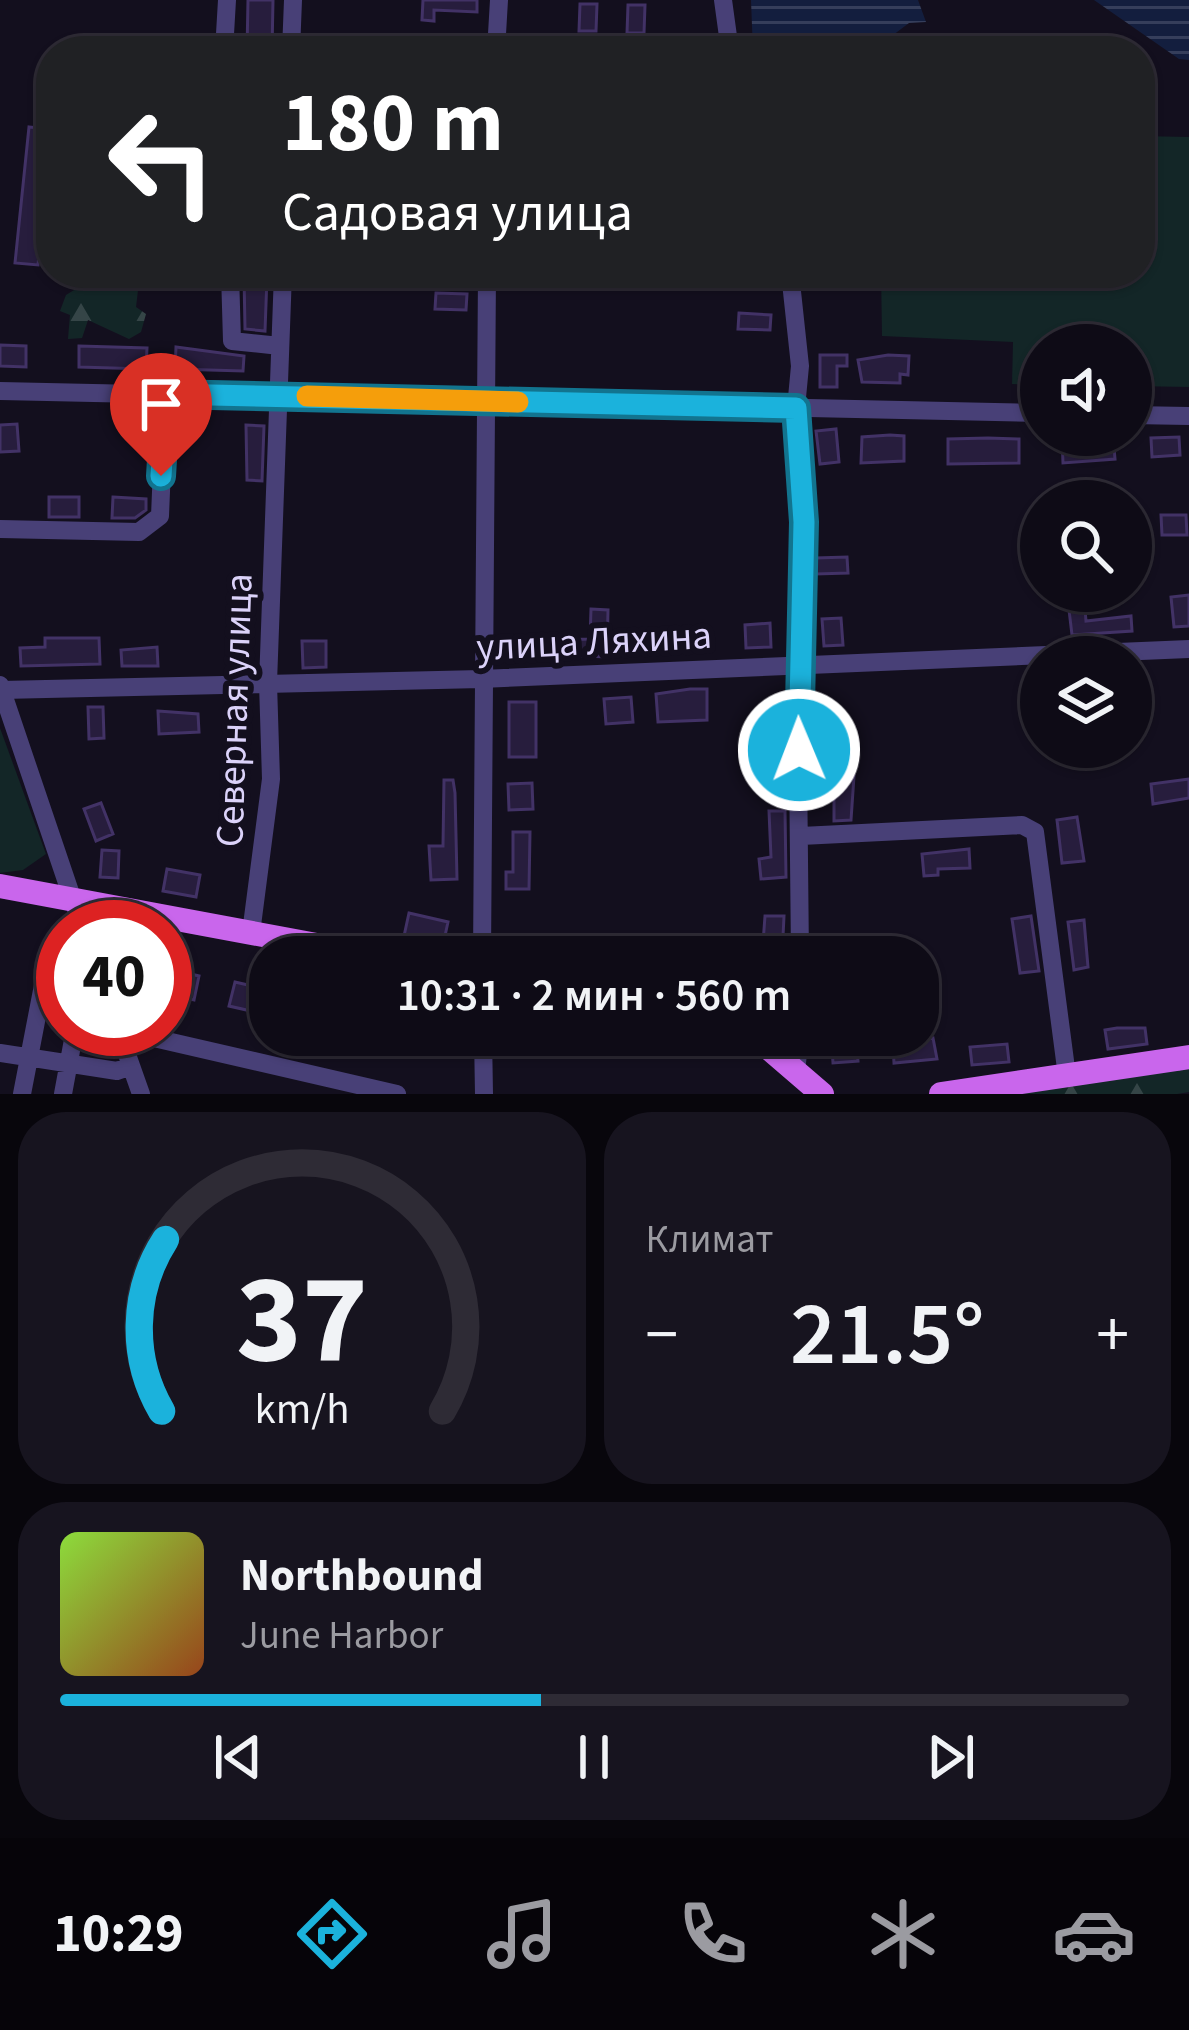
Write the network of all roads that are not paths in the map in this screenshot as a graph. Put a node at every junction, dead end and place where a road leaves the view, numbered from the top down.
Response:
1 (227, 0) edge
2 (293, 0) edge
3 (500, 0) edge
4 (723, 0) edge
5 (225, 36) edge
6 (292, 36) edge
7 (497, 36) edge
8 (728, 36) edge
9 (230, 288) edge
10 (282, 288) edge
11 (488, 288) edge
12 (792, 288) edge
13 (280, 346) junction
14 (0, 391) edge
15 (166, 394) junction
16 (278, 395) junction
17 (484, 401) junction
18 (796, 408) junction
19 (1020, 413) edge
20 (1152, 415) edge
21 (1189, 416) edge
22 (0, 529) edge
23 (1189, 650) edge
24 (796, 664) junction
25 (481, 679) junction
26 (268, 683) junction
27 (1, 687) edge
28 (801, 836) junction
29 (0, 886) edge
30 (72, 900) joint
31 (192, 922) edge
32 (251, 933) junction
33 (267, 936) edge
34 (482, 936) edge
35 (800, 936) edge
36 (36, 1020) edge
37 (192, 1047) edge
38 (0, 1053) edge
39 (29, 1056) junction
40 (71, 1056) edge
41 (122, 1056) edge
42 (483, 1056) edge
43 (778, 1056) edge
44 (798, 1056) edge
45 (1189, 1057) edge
46 (70, 1062) junction
47 (124, 1069) junction
48 (796, 1072) junction
49 (1067, 1076) junction
50 (22, 1094) edge
51 (64, 1094) edge
52 (111, 1094) edge
53 (141, 1094) edge
54 (397, 1094) edge
55 (484, 1094) edge
56 (822, 1094) edge
57 (941, 1094) edge

1 - 5 street
2 - 6 street
3 - 7 street
4 - 8 street
9 - 13 street
10 - 13 street, Северная улица
11 - 17 street
12 - 18 street
13 - 16 street, Северная улица
14 - 15 street
15 - 16 street
15 - 22 street
16 - 17 street
16 - 26 street, Северная улица
17 - 18 street
17 - 25 street
18 - 19 street
18 - 24 street
20 - 21 street
23 - 24 street, улица Ляхина
24 - 25 street, улица Ляхина
24 - 28 street
25 - 26 street, улица Ляхина
25 - 34 street
26 - 27 street, улица Ляхина
26 - 32 street, Северная улица
27 - 30 street
28 - 35 street
28 - 49 street
29 - 30 main road
31 - 32 main road
32 - 33 main road
36 - 39 street
37 - 54 street
38 - 39 street
39 - 46 street
39 - 50 street
40 - 46 street
41 - 47 street
42 - 55 street
43 - 48 main road
44 - 48 street
45 - 49 main road
46 - 47 street
46 - 51 street
47 - 52 street
47 - 53 street
48 - 56 main road
49 - 57 main road

